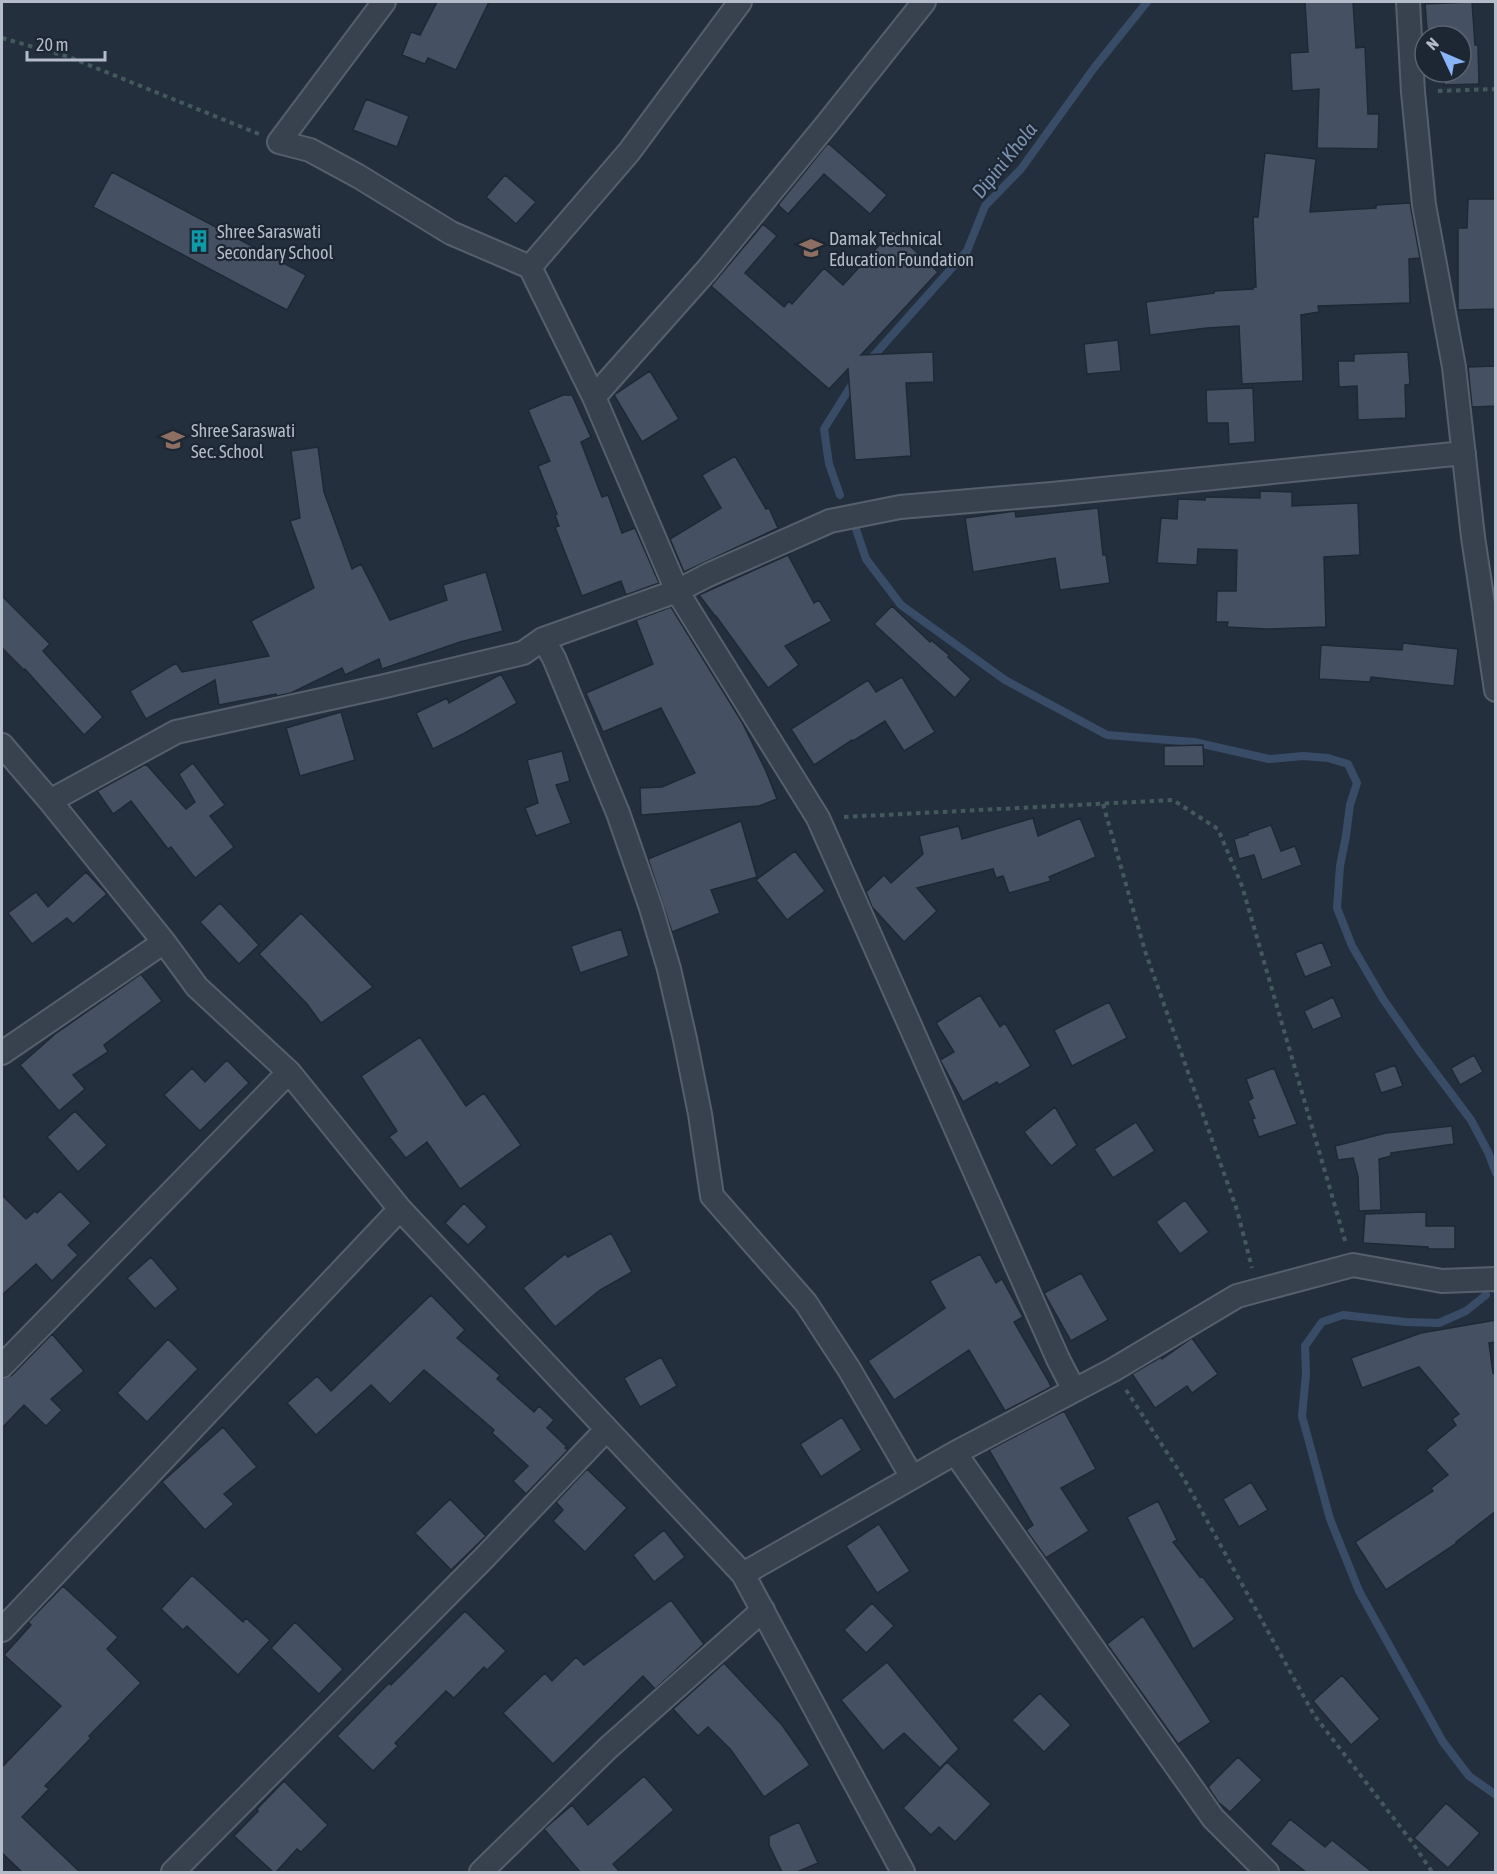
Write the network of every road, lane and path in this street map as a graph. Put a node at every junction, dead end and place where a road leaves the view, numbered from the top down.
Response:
1 (384, 2) edge
2 (740, 2) edge
3 (924, 2) edge
4 (1408, 2) edge
5 (2, 38) edge
6 (1496, 89) edge
7 (1413, 92) junction
8 (279, 142) junction
9 (530, 267) junction
10 (594, 397) junction
11 (1464, 453) junction
12 (677, 591) junction
13 (543, 639) junction
14 (1496, 690) edge
15 (2, 745) edge
16 (50, 801) junction
17 (1103, 804) junction
18 (818, 818) junction
19 (164, 942) junction
20 (2, 1053) edge
21 (289, 1072) junction
22 (400, 1209) junction
23 (1353, 1265) junction
24 (1496, 1279) edge
25 (1258, 1290) junction
26 (2, 1366) edge
27 (1113, 1370) junction
28 (1074, 1390) junction
29 (606, 1430) junction
30 (955, 1453) junction
31 (912, 1477) junction
32 (743, 1574) junction
33 (763, 1610) junction
34 (2, 1630) edge
35 (173, 1872) edge
36 (482, 1872) edge
37 (903, 1872) edge
38 (1267, 1872) edge
39 (1432, 1872) edge

1 - 8 street
2 - 9 street
3 - 10 street
4 - 7 street
5 - 8 path
6 - 7 path
7 - 11 street
8 - 9 street
9 - 10 street
10 - 12 street
11 - 12 street
11 - 14 street
12 - 13 street
12 - 18 street
13 - 16 street
13 - 31 street
15 - 16 street
16 - 19 street
17 - 18 path
17 - 23 path
17 - 25 path
18 - 28 street
19 - 20 street
19 - 21 street
21 - 22 street
21 - 26 street
22 - 29 street
22 - 34 street
23 - 24 street
23 - 25 street
25 - 27 street
27 - 28 street
27 - 39 path
28 - 30 street
29 - 32 street
29 - 35 street
30 - 31 street
30 - 38 street
31 - 32 street
32 - 33 street
33 - 36 street
33 - 37 street

